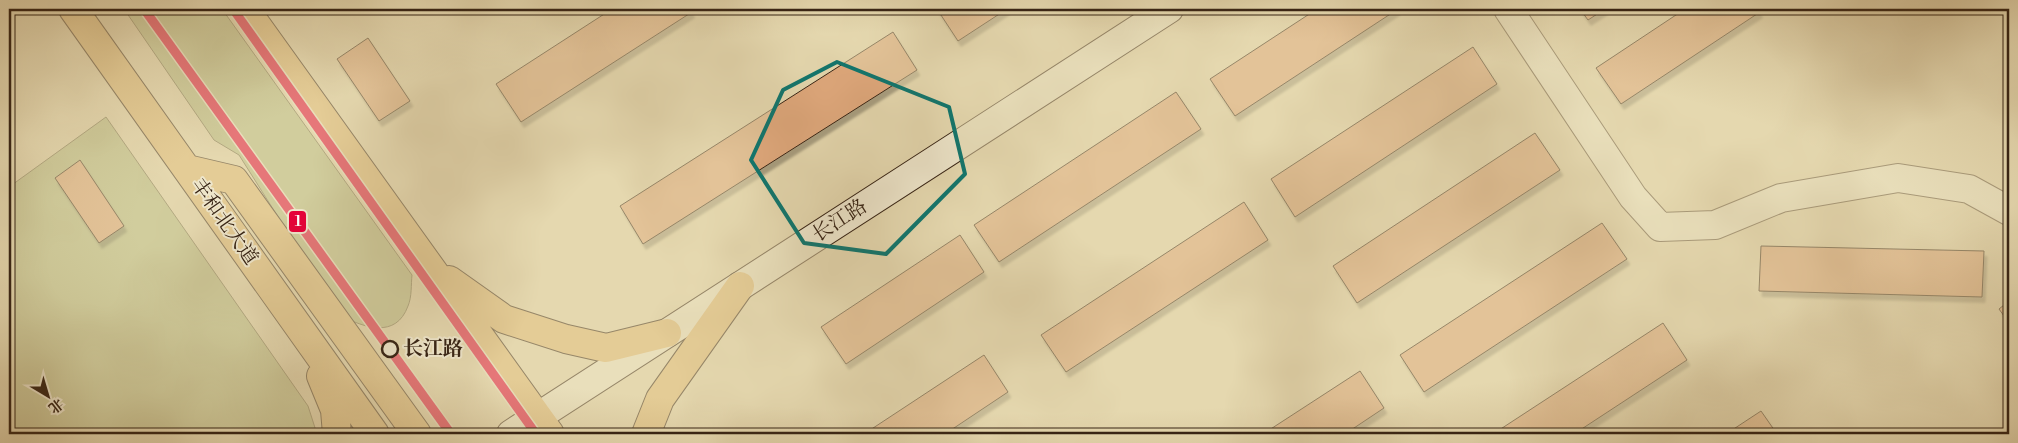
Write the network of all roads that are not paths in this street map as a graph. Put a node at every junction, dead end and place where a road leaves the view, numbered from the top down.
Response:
1 (73, 9) edge
2 (245, 9) edge
3 (1169, 9) edge
4 (1508, 9) edge
5 (187, 169) junction
6 (2009, 211) edge
7 (429, 266) junction
8 (740, 286) junction
9 (303, 333) junction
10 (667, 334) junction
11 (544, 425) edge
12 (337, 434) edge
13 (375, 434) edge
14 (417, 434) edge
15 (511, 434) edge
16 (646, 434) edge

1 - 5 highway, 丰和北大道
2 - 7 highway
3 - 8 street, 长江路
4 - 6 street
5 - 9 highway, 丰和北大道
5 - 14 highway
7 - 10 highway
7 - 11 highway
8 - 10 street, 长江路
8 - 16 highway
9 - 12 highway
9 - 13 highway, 丰和北大道
10 - 11 street, 长江路
11 - 15 street, 长江路

